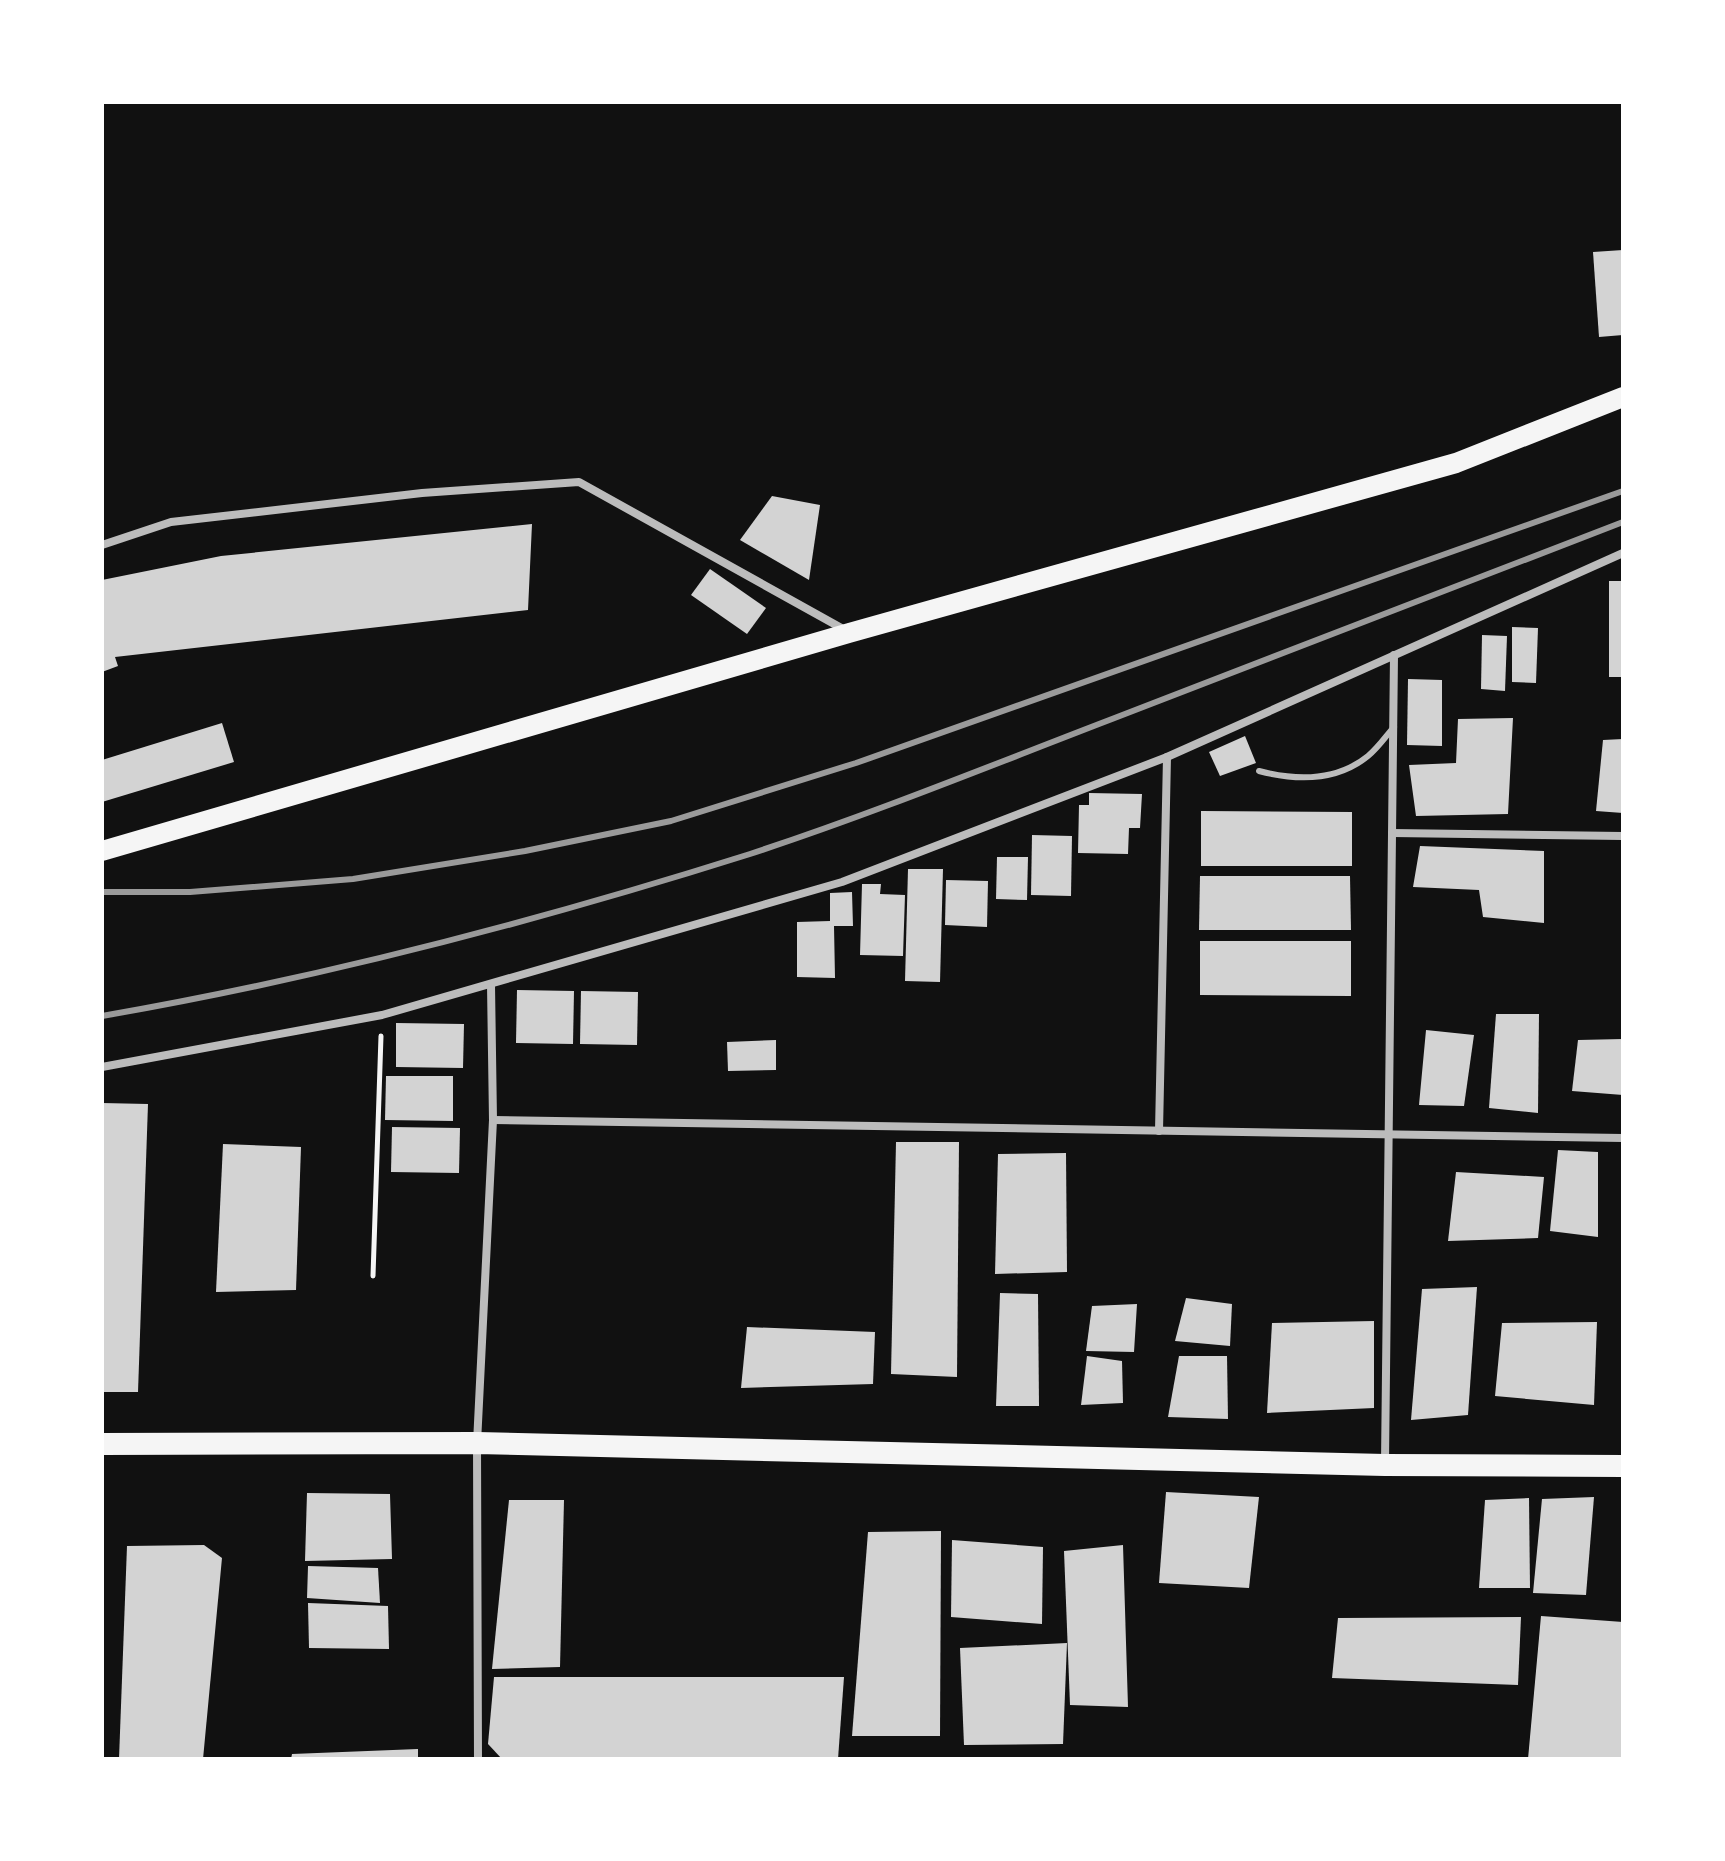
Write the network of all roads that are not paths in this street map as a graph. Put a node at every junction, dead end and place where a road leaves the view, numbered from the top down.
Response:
1 (1623, 397) edge
2 (102, 545) edge
3 (1623, 553) edge
4 (849, 633) junction
5 (1394, 655) junction
6 (1394, 727) junction
7 (1167, 757) junction
8 (1259, 771) dead end
9 (1392, 833) junction
10 (1623, 836) edge
11 (102, 851) edge
12 (491, 985) junction
13 (102, 1067) edge
14 (493, 1120) junction
15 (1159, 1131) junction
16 (1389, 1134) junction
17 (1623, 1138) edge
18 (477, 1443) junction
19 (102, 1444) edge
20 (1385, 1465) junction
21 (1623, 1466) edge
22 (478, 1759) edge

1 - 4 main road
2 - 4 street
3 - 5 street
4 - 11 main road
5 - 6 street
5 - 7 street
6 - 8 lane
6 - 9 street
7 - 12 street
7 - 15 street
9 - 10 street
9 - 16 street
12 - 13 street
12 - 14 street
14 - 15 street
14 - 18 street
15 - 16 street
16 - 17 street
16 - 20 street
18 - 19 highway
18 - 20 highway
18 - 22 street
20 - 21 highway

